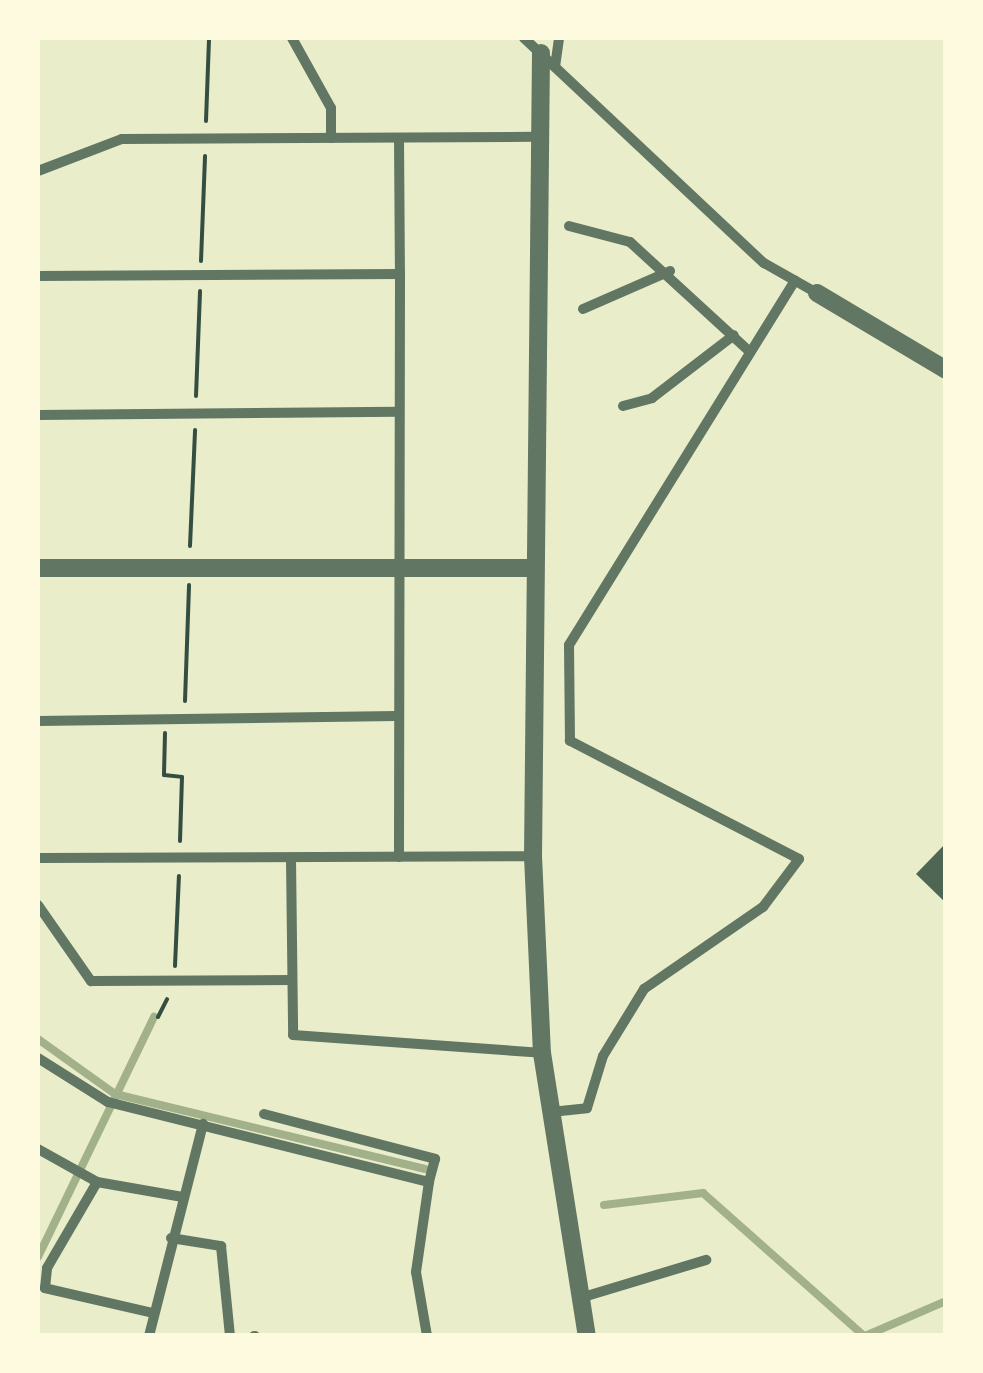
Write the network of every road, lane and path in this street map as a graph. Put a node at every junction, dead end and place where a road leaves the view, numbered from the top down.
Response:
1 (209, 38) edge
2 (292, 38) edge
3 (524, 38) edge
4 (559, 38) edge
5 (548, 60) junction
6 (534, 137) junction
7 (331, 138) junction
8 (399, 138) junction
9 (205, 140) junction
10 (38, 171) edge
11 (569, 226) dead end
12 (670, 271) junction
13 (400, 274) junction
14 (200, 275) junction
15 (38, 276) edge
16 (795, 280) junction
17 (817, 293) joint
18 (582, 309) dead end
19 (734, 335) junction
20 (750, 352) junction
21 (942, 365) edge
22 (624, 406) dead end
23 (398, 412) junction
24 (38, 415) edge
25 (195, 415) junction
26 (398, 566) junction
27 (38, 568) edge
28 (532, 568) junction
29 (190, 569) junction
30 (396, 716) junction
31 (184, 720) junction
32 (38, 721) edge
33 (534, 856) junction
34 (398, 857) junction
35 (38, 858) edge
36 (290, 859) junction
37 (38, 905) edge
38 (290, 980) junction
39 (542, 1053) junction
40 (38, 1058) edge
41 (551, 1112) junction
42 (264, 1114) dead end
43 (283, 1122) junction
44 (202, 1124) junction
45 (276, 1142) junction
46 (38, 1149) edge
47 (431, 1174) junction
48 (97, 1182) junction
49 (183, 1197) junction
50 (170, 1238) junction
51 (706, 1260) dead end
52 (580, 1298) junction
53 (153, 1313) junction
54 (149, 1336) edge
55 (230, 1336) edge
56 (427, 1336) edge
57 (587, 1336) edge

1 - 9 path
2 - 7 street
3 - 5 street
4 - 5 street
5 - 6 street
5 - 16 street
6 - 8 street
6 - 28 street
7 - 8 street
7 - 9 street
8 - 13 street
9 - 10 street
9 - 14 path
11 - 12 street
12 - 18 street
12 - 19 street
13 - 14 street
13 - 23 street
14 - 15 street
14 - 25 path
16 - 17 street
16 - 20 street
17 - 21 street
19 - 20 street
19 - 22 street
20 - 41 street
23 - 25 street
23 - 26 street
24 - 25 street
25 - 29 path
26 - 28 street
26 - 29 street
26 - 30 street
27 - 29 street
28 - 33 street
29 - 31 path
30 - 31 street
30 - 34 street
31 - 32 street
33 - 34 street
33 - 39 street
34 - 36 street
35 - 36 street
36 - 38 street
37 - 38 street
38 - 39 street
39 - 41 street
40 - 44 street
41 - 52 street
42 - 43 street
43 - 45 street
43 - 47 street
44 - 45 street
44 - 49 street
45 - 47 street
46 - 48 street
47 - 56 street
48 - 49 street
48 - 53 street
49 - 50 street
50 - 53 street
50 - 55 street
51 - 52 street
52 - 57 street
53 - 54 street

